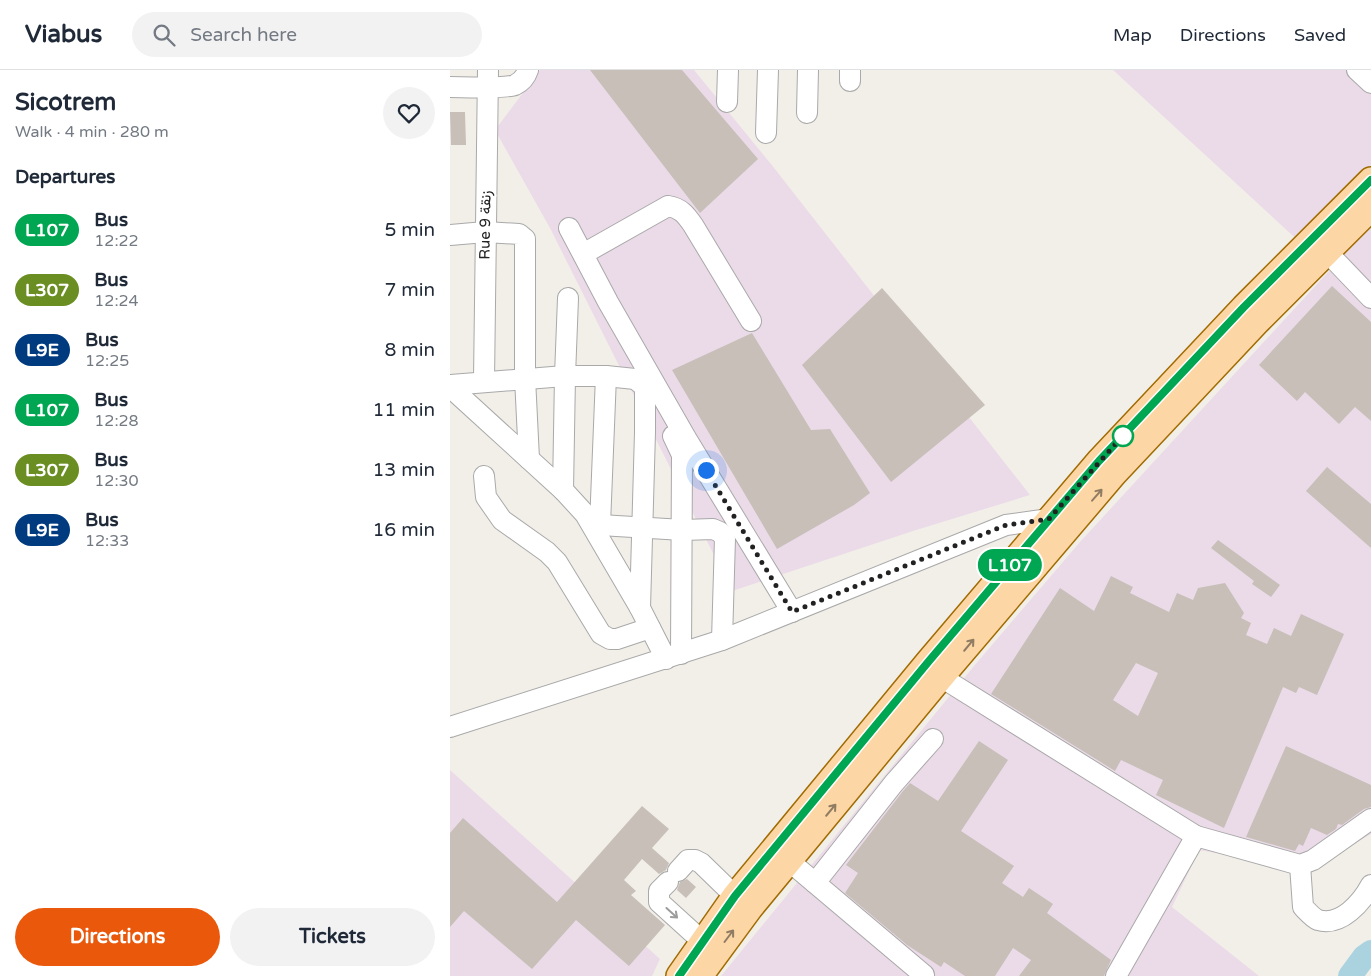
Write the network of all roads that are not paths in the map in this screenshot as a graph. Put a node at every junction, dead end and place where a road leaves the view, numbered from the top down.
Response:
1 (728, 70) edge
2 (768, 70) edge
3 (808, 70) edge
4 (1357, 70) edge
5 (528, 72) edge
6 (488, 78) edge
7 (1371, 83) edge
8 (450, 88) edge
9 (727, 102) dead end
10 (807, 113) dead end
11 (766, 133) dead end
12 (1371, 180) edge
13 (1371, 208) edge
14 (569, 228) dead end
15 (485, 232) junction
16 (450, 235) edge
17 (1327, 252) junction
18 (583, 254) junction
19 (568, 298) dead end
20 (1371, 298) edge
21 (751, 321) dead end
22 (565, 376) junction
23 (606, 376) junction
24 (525, 378) junction
25 (484, 381) junction
26 (450, 386) edge
27 (645, 387) junction
28 (529, 459) junction
29 (484, 476) dead end
30 (563, 490) junction
31 (1061, 521) junction
32 (596, 524) junction
33 (642, 527) junction
34 (683, 530) junction
35 (640, 608) junction
36 (792, 612) junction
37 (650, 628) junction
38 (722, 640) junction
39 (673, 656) junction
40 (941, 677) junction
41 (450, 727) edge
42 (933, 739) dead end
43 (1371, 819) edge
44 (1196, 836) junction
45 (789, 861) junction
46 (1300, 865) junction
47 (815, 882) junction
48 (1371, 885) edge
49 (735, 896) junction
50 (702, 941) junction
51 (924, 975) edge
52 (679, 976) edge
53 (700, 976) edge
54 (1116, 976) edge

1 - 9 street
2 - 11 street
3 - 10 street
4 - 7 street
5 - 6 street
6 - 8 street
6 - 15 street, Rue 9 زنقة
12 - 31 main road
13 - 17 main road
14 - 18 street
15 - 16 street
15 - 24 street
15 - 25 street, Rue 9 زنقة
17 - 20 street
31 -> 17 main road
18 - 21 street
18 - 36 street
19 - 22 street
22 - 23 street
22 - 24 street
22 - 30 street
23 - 27 street
23 - 32 street
24 - 25 street
24 - 28 street
25 - 26 street
26 - 28 street
27 - 33 street
27 - 34 street
28 - 30 street
29 - 37 street
30 - 32 street
31 - 36 street
40 -> 31 main road
31 - 49 main road
32 - 33 street
32 - 35 street
33 - 34 street
33 - 35 street
34 - 38 street
34 - 39 street
35 - 37 street
36 - 38 street
37 - 39 street
38 - 39 street
39 - 41 street
40 - 44 street
45 -> 40 main road
42 - 47 street
43 - 46 street
44 - 46 street
44 - 54 street
45 - 47 street
53 -> 45 main road
46 - 48 street
47 - 51 street
49 - 50 main road
49 -> 50 street
50 - 52 main road

